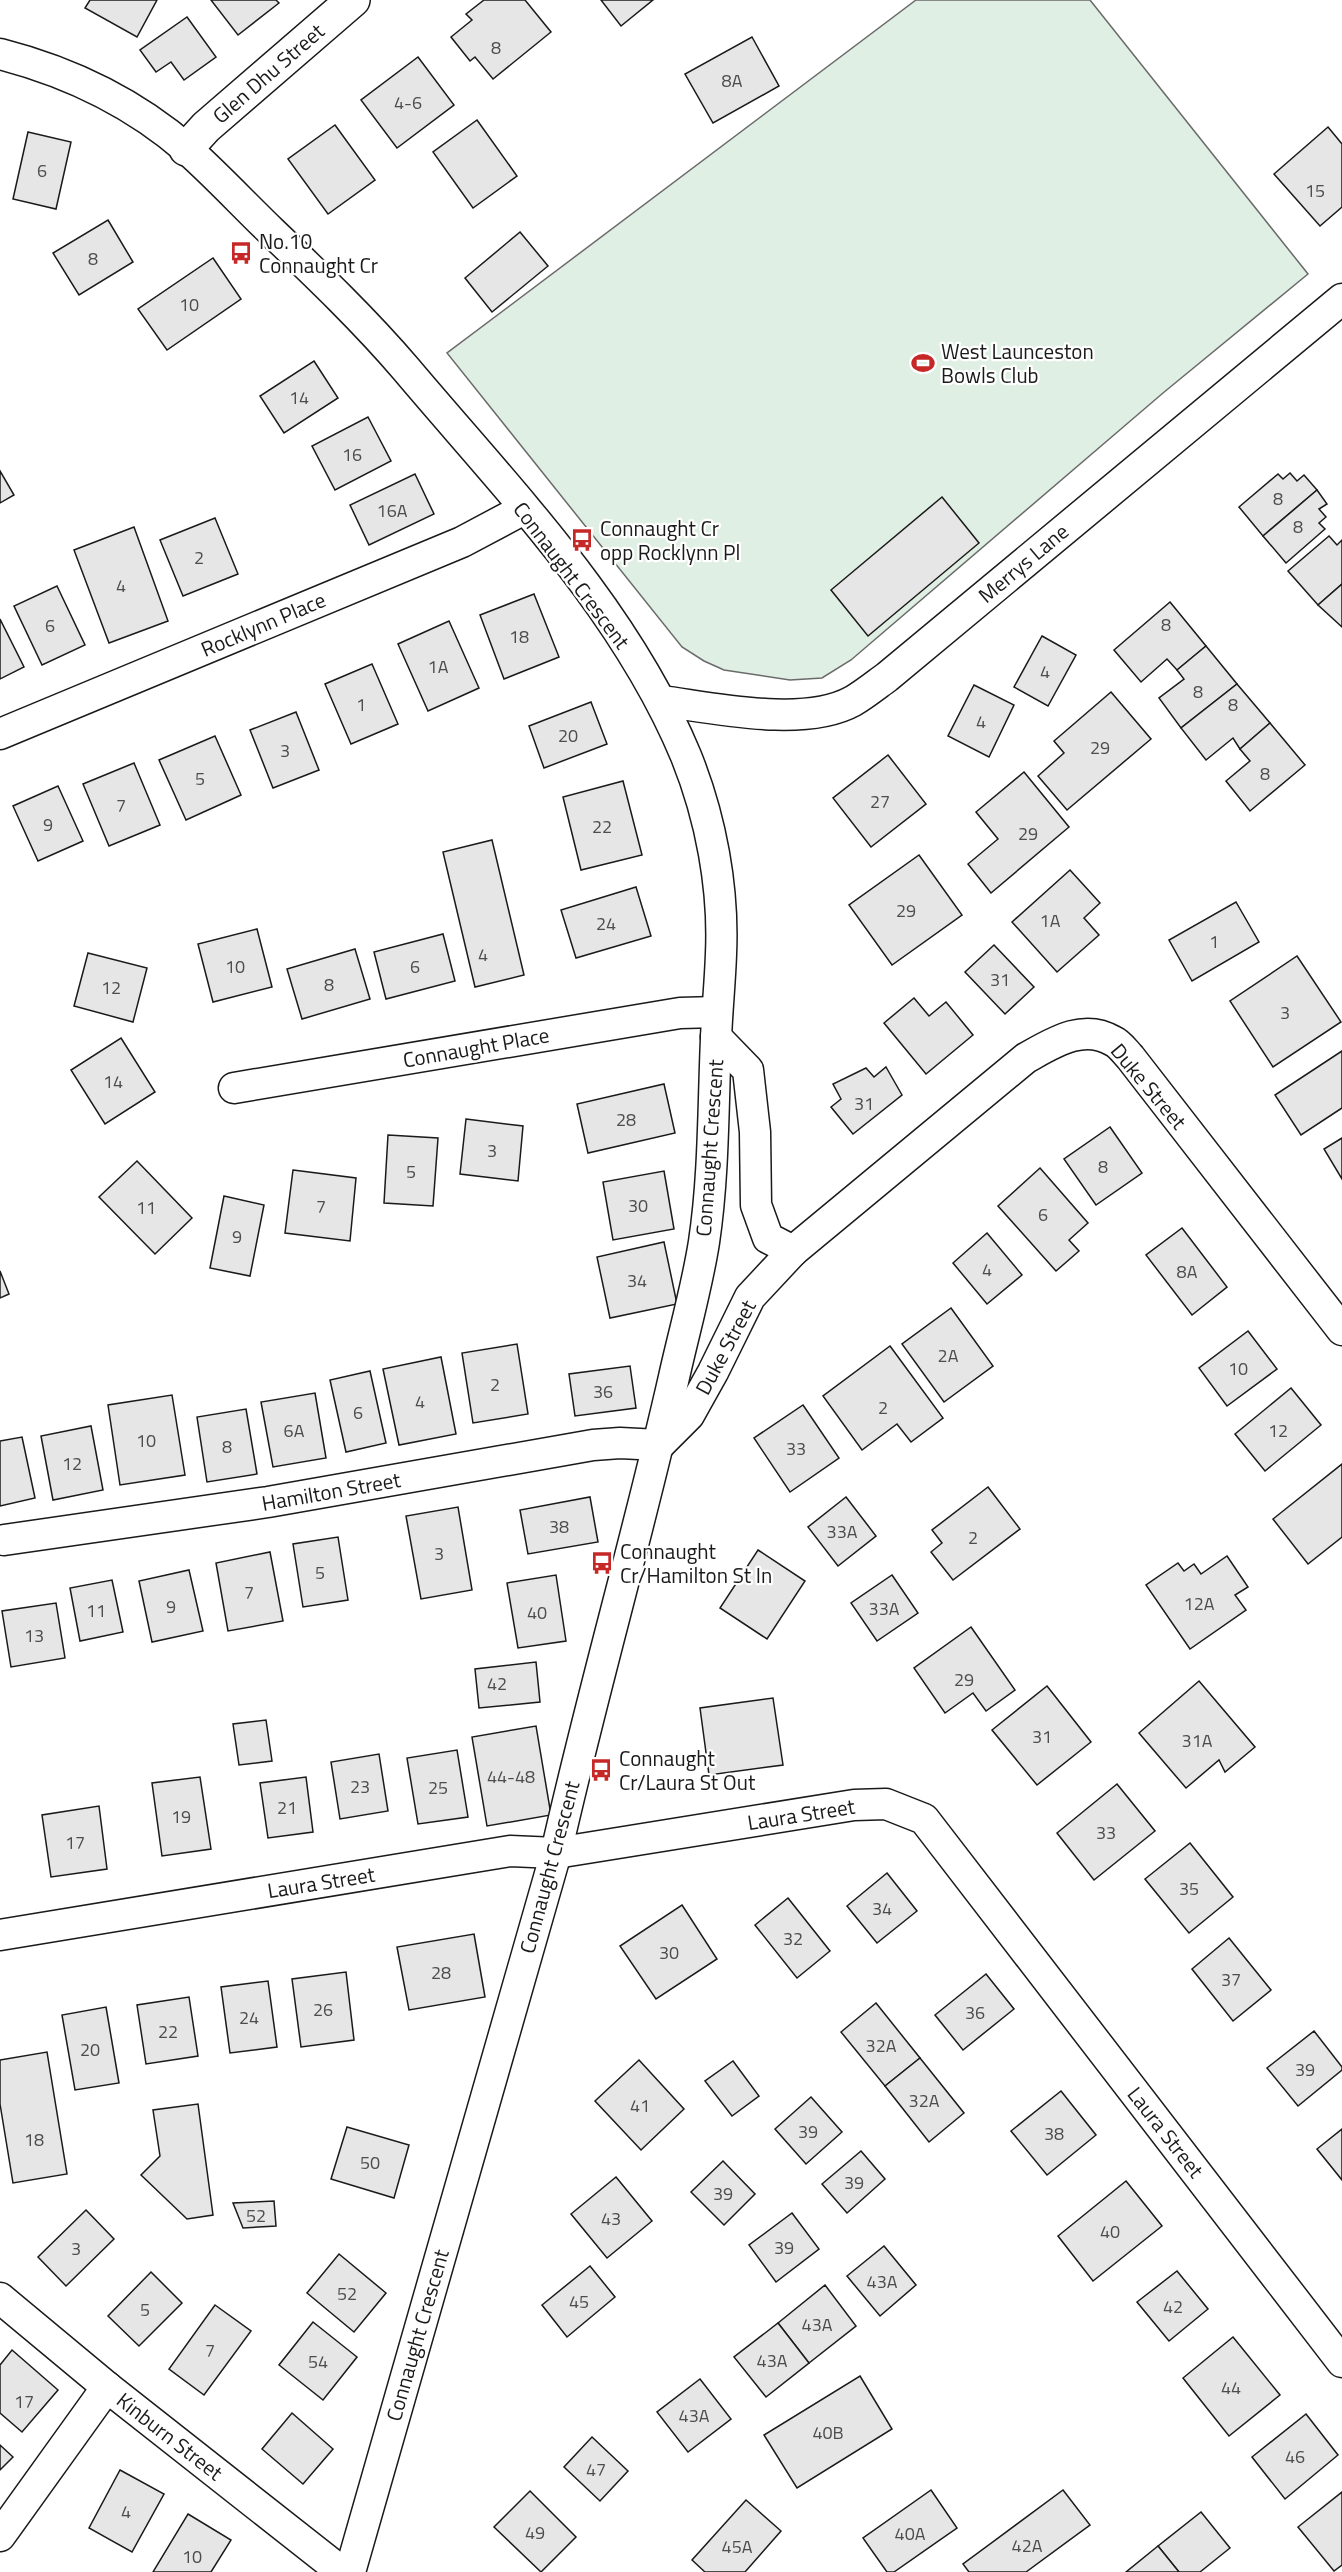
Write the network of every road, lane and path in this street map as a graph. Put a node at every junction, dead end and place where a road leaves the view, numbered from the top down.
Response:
1 (353, 0) edge
2 (0, 54) edge
3 (186, 149) junction
4 (1342, 299) edge
5 (524, 509) junction
6 (661, 701) junction
7 (0, 734) edge
8 (716, 1024) junction
9 (234, 1088) dead end
10 (793, 1251) junction
11 (1342, 1330) edge
12 (658, 1445) junction
13 (4, 1540) dead end
14 (556, 1853) junction
15 (0, 1935) edge
16 (0, 2298) edge
17 (1342, 2362) edge
18 (107, 2387) junction
19 (0, 2536) edge
20 (342, 2572) edge
21 (350, 2572) edge

1 - 3 street, Glen Dhu Street
2 - 3 street, Connaught Crescent
3 - 5 street, Connaught Crescent
4 - 6 street, Merrys Lane
5 - 6 street, Connaught Crescent
5 - 7 street, Rocklynn Place
6 - 8 street, Connaught Crescent
8 - 9 street, Connaught Place
8 - 10 street
8 - 12 street, Connaught Crescent
10 - 11 street, Duke Street
10 - 12 street, Duke Street
12 - 13 street, Hamilton Street
12 - 14 street, Connaught Crescent
14 - 15 street, Laura Street
14 - 17 street, Laura Street
14 - 21 street, Connaught Crescent
16 - 18 street, Kinburn Street
18 - 19 street
18 - 20 street, Kinburn Street

